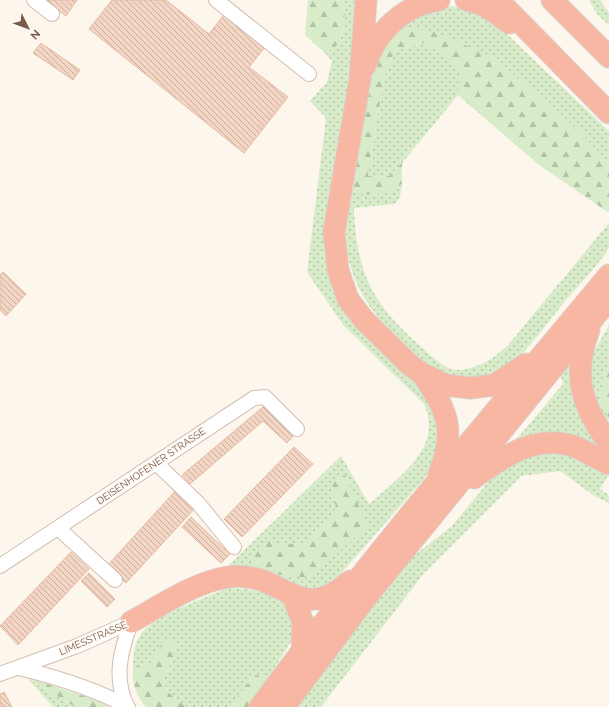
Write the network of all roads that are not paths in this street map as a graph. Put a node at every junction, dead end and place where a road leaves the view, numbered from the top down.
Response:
1 (34, 0) edge
2 (216, 0) edge
3 (366, 0) edge
4 (439, 0) edge
5 (466, 0) edge
6 (498, 0) edge
7 (507, 0) edge
8 (552, 0) edge
9 (572, 0) edge
10 (52, 14) dead end
11 (546, 50) junction
12 (604, 52) edge
13 (309, 74) dead end
14 (360, 79) junction
15 (609, 104) edge
16 (609, 113) edge
17 (609, 275) edge
18 (609, 299) edge
19 (593, 318) junction
20 (545, 352) junction
21 (421, 373) junction
22 (297, 429) dead end
23 (609, 442) edge
24 (156, 463) junction
25 (609, 464) edge
26 (444, 490) junction
27 (58, 528) junction
28 (234, 546) dead end
29 (373, 561) junction
30 (0, 566) edge
31 (116, 580) dead end
32 (293, 596) junction
33 (131, 622) junction
34 (302, 650) junction
35 (19, 668) junction
36 (1, 671) edge
37 (127, 707) edge
38 (260, 707) edge
39 (284, 707) edge

1 - 10 street
2 - 13 street
3 - 14 highway
4 - 14 highway
5 - 11 highway
6 - 11 highway
7 - 15 highway
8 - 12 highway
9 - 12 highway
11 - 16 highway
14 - 21 highway
17 - 20 highway
18 - 19 highway
19 - 23 highway
19 - 26 highway
20 - 21 highway
20 - 26 highway
21 - 26 highway
22 - 24 street, DEISENHOFENER STRASSE
24 - 27 street, DEISENHOFENER STRASSE
24 - 28 street
25 - 26 highway
26 - 29 highway
26 - 39 highway
27 - 30 street, DEISENHOFENER STRASSE
27 - 31 street
29 - 32 highway
29 - 34 highway
32 - 33 highway
32 - 34 highway
33 - 35 street, LIMESSTRASSE
33 - 37 street, LIMESSTRASSE
34 - 38 highway
35 - 36 street, LIMESSTRASSE
35 - 37 street, LIMESSTRASSE

